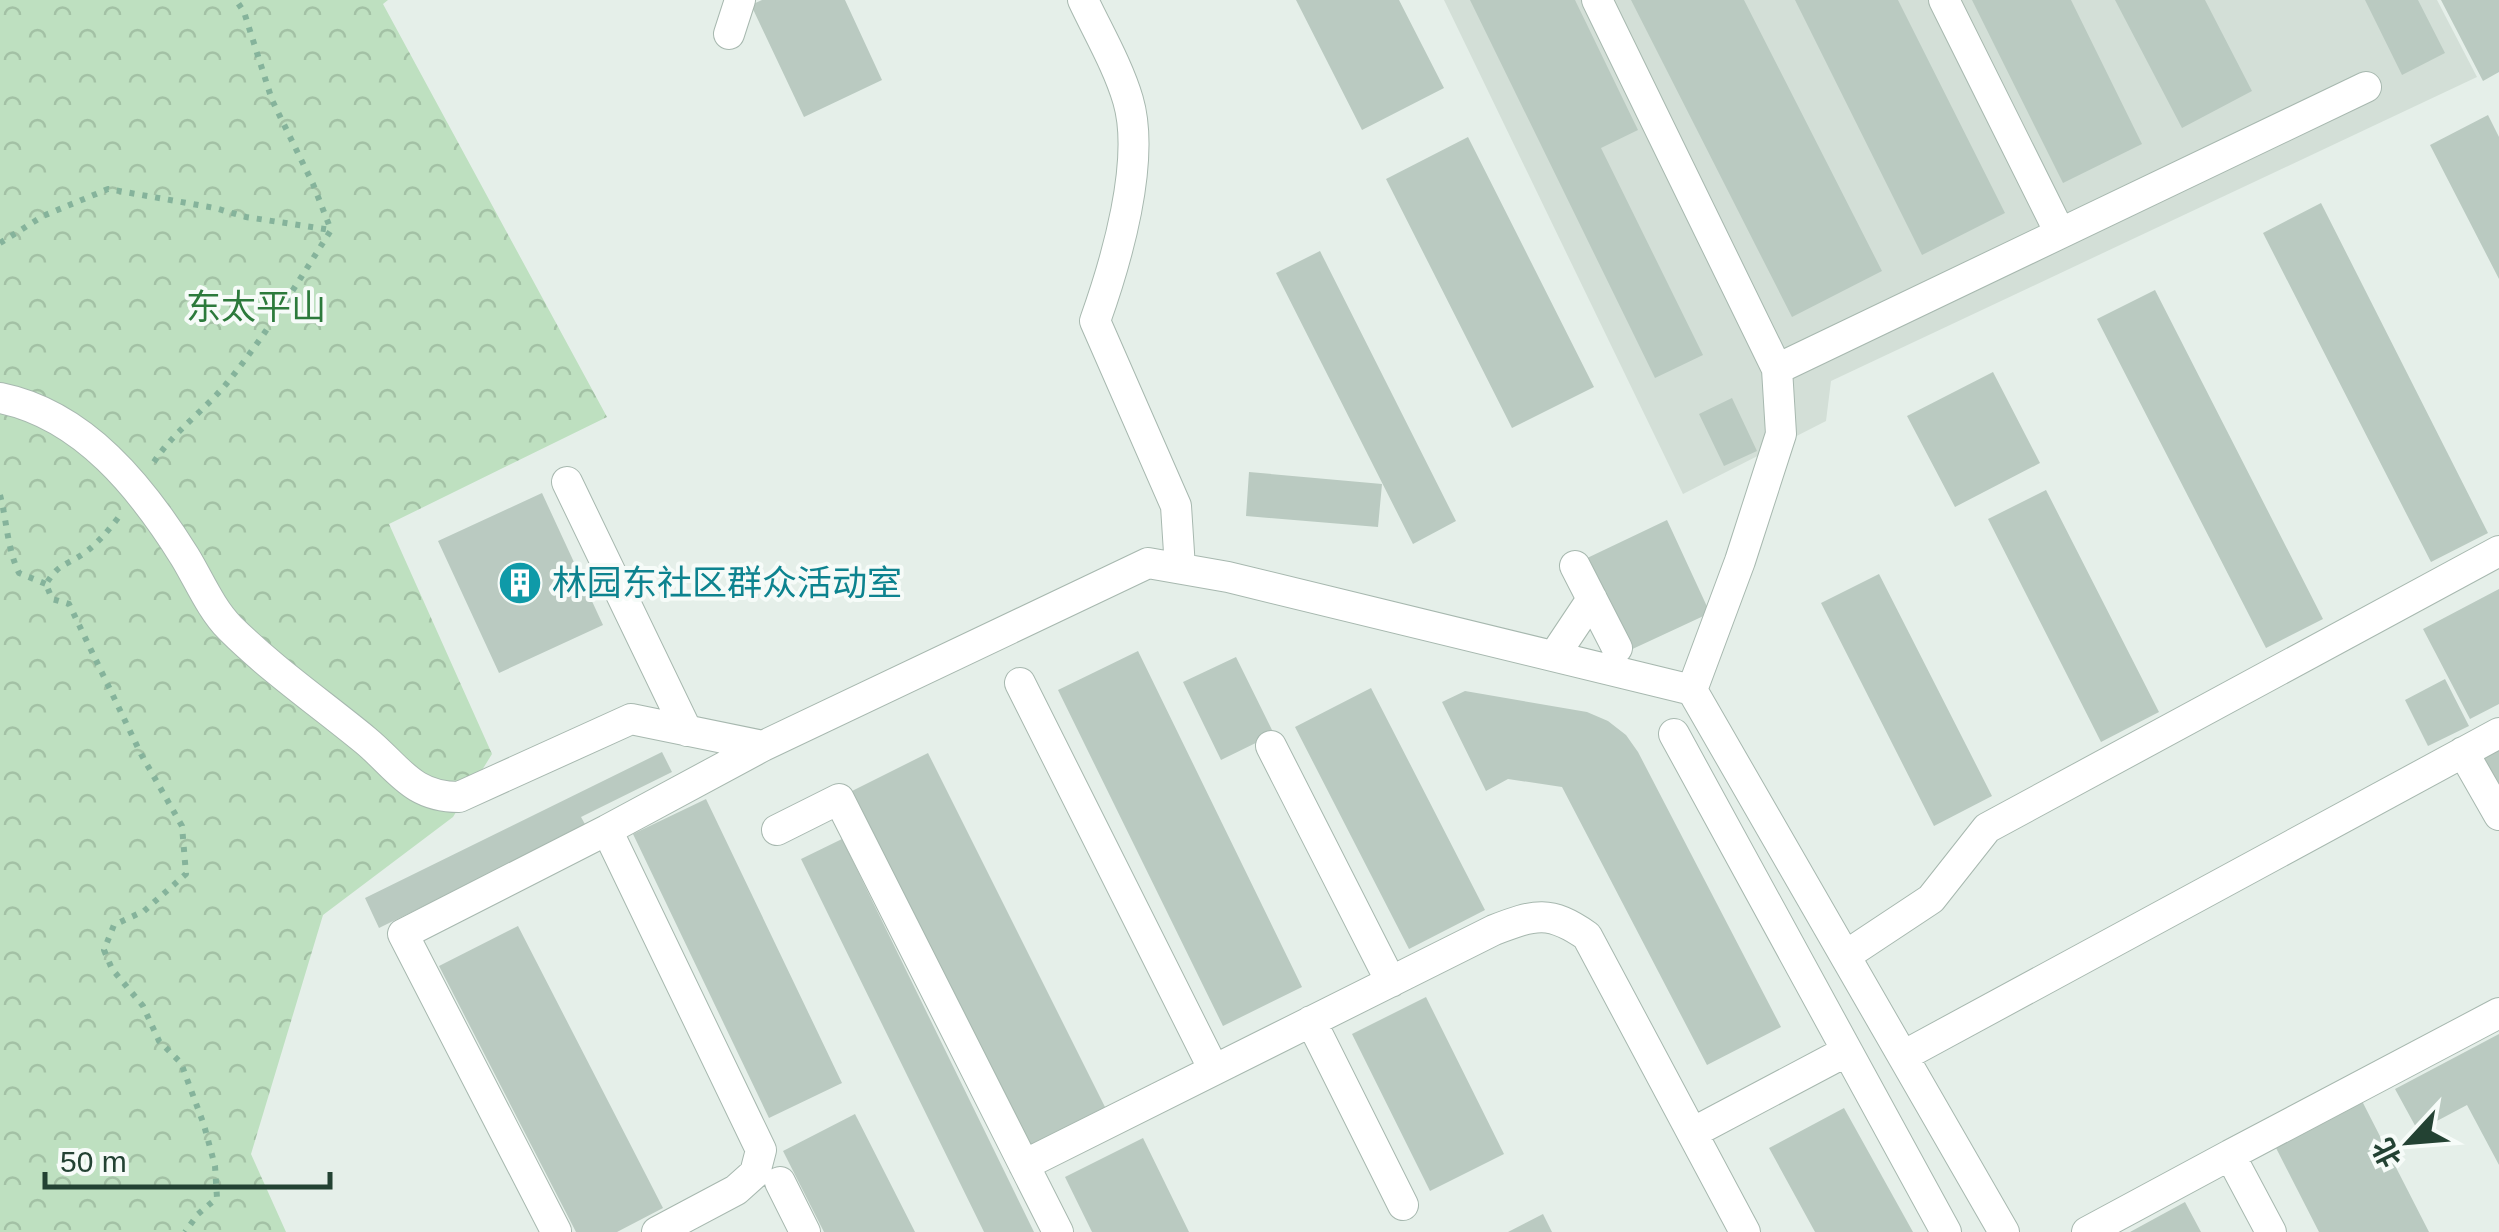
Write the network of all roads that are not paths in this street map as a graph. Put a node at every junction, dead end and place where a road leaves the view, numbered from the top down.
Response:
1 (740, 0) edge
2 (1083, 0) edge
3 (1596, 0) edge
4 (1944, 0) edge
5 (729, 34) dead end
6 (2366, 87) dead end
7 (2060, 233) junction
8 (1777, 368) junction
9 (0, 398) edge
10 (568, 482) dead end
11 (2499, 551) edge
12 (1575, 566) dead end
13 (1180, 568) junction
14 (1592, 599) junction
15 (1616, 648) dead end
16 (1554, 656) junction
17 (1020, 683) dead end
18 (1692, 690) junction
19 (687, 730) junction
20 (2499, 732) edge
21 (1674, 734) dead end
22 (763, 746) junction
23 (1271, 746) dead end
24 (2463, 752) junction
25 (2499, 815) edge
26 (607, 830) junction
27 (777, 830) dead end
28 (1845, 956) junction
29 (1391, 982) junction
30 (2499, 1013) edge
31 (1311, 1021) junction
32 (1848, 1051) junction
33 (1903, 1056) junction
34 (1214, 1070) junction
35 (1694, 1132) junction
36 (2230, 1155) junction
37 (1024, 1164) junction
38 (780, 1182) dead end
39 (1403, 1206) dead end
40 (556, 1231) edge
41 (657, 1232) edge
42 (805, 1232) edge
43 (1058, 1232) edge
44 (1745, 1232) edge
45 (1946, 1232) edge
46 (2004, 1232) edge
47 (2086, 1232) edge
48 (2271, 1232) edge

1 - 5 street
2 - 13 street
3 - 8 street
4 - 7 street
6 - 7 street
7 - 8 street
8 - 18 street
9 - 19 street
10 - 19 street
11 - 28 street
12 - 14 street
13 - 16 street
13 - 22 street
14 - 15 street
14 - 16 street
16 - 18 street
17 - 34 street
18 - 28 street
19 - 22 street
20 - 24 street
21 - 32 street
22 - 26 street
23 - 29 street
24 - 25 street
24 - 33 street
26 - 40 street
26 - 41 street
27 - 37 street
28 - 33 street
29 - 31 street
29 - 35 street
30 - 36 street
31 - 34 street
31 - 39 street
32 - 35 street
32 - 45 street
33 - 46 street
34 - 37 street
35 - 44 street
36 - 47 street
36 - 48 street
37 - 43 street
38 - 42 street

